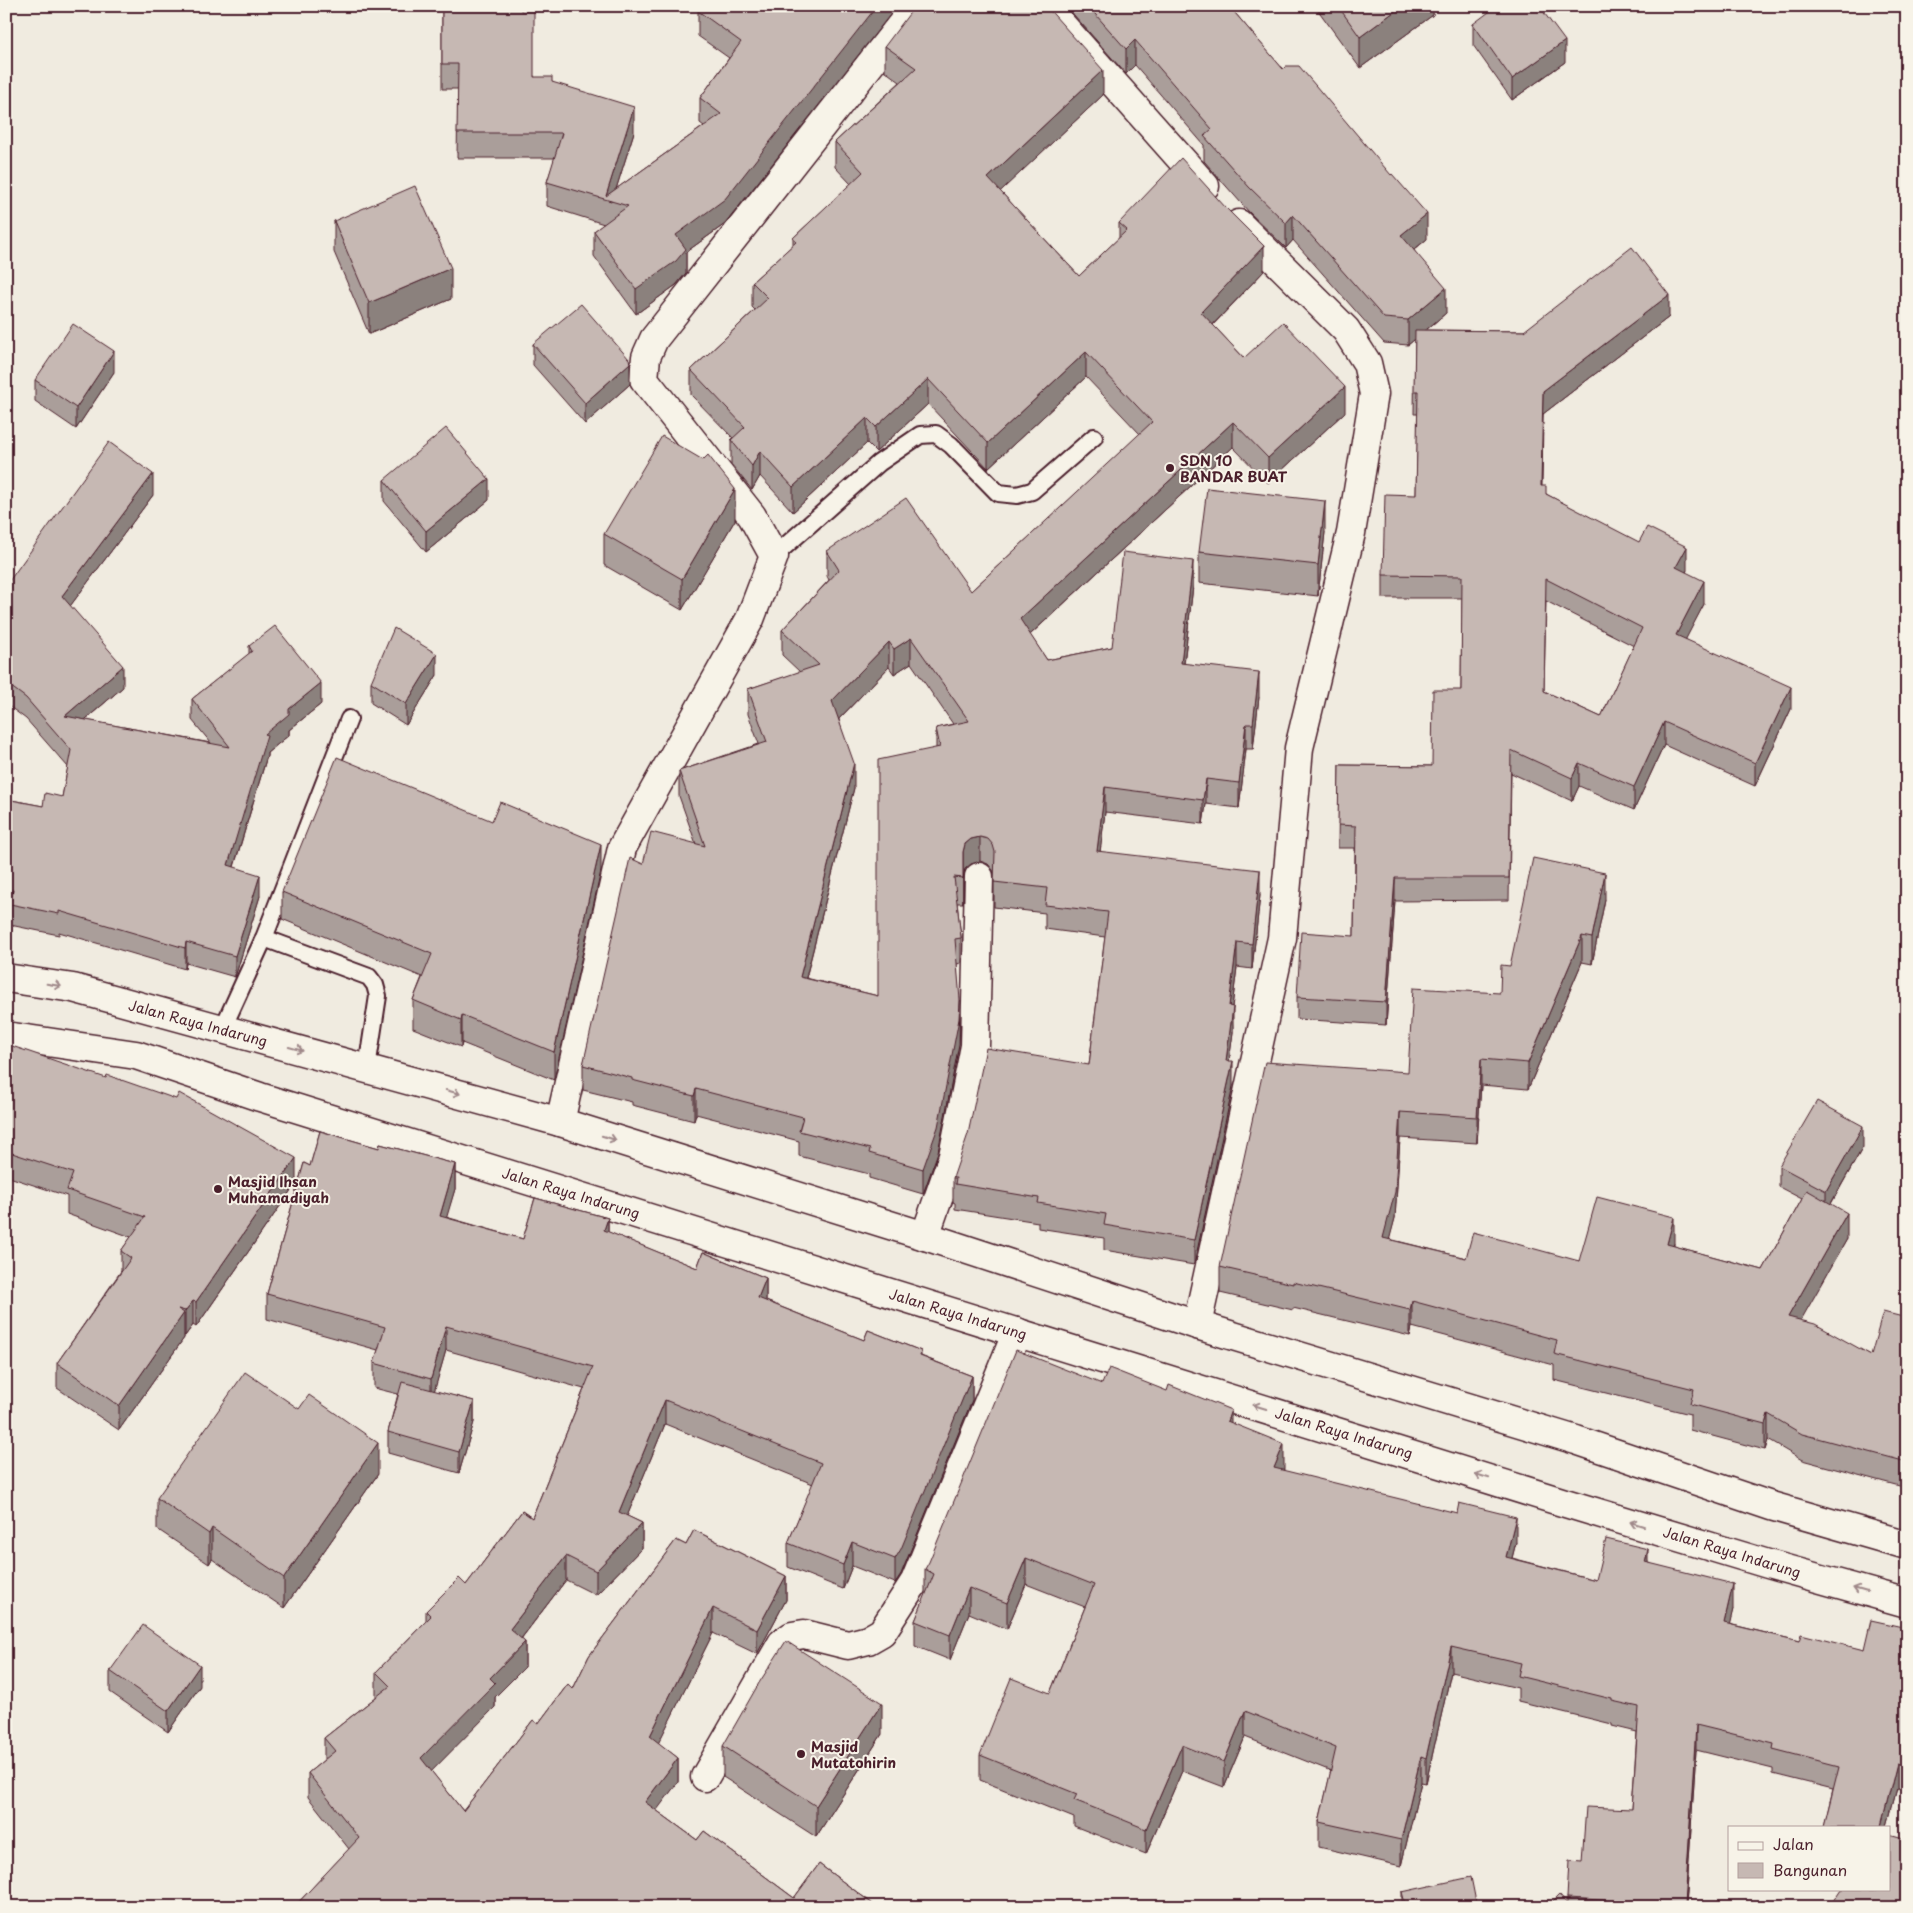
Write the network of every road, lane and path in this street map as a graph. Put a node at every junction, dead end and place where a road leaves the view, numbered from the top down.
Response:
1 (916, 6) edge
2 (1045, 6) edge
3 (1094, 437) dead end
4 (774, 556) junction
5 (349, 719) dead end
6 (979, 877) dead end
7 (264, 938) junction
8 (6, 978) edge
9 (222, 1030) junction
10 (6, 1036) edge
11 (367, 1068) junction
12 (560, 1122) junction
13 (926, 1236) junction
14 (1197, 1325) junction
15 (1017, 1332) junction
16 (1907, 1545) edge
17 (1907, 1603) edge
18 (705, 1777) dead end

1 - 4 main road
2 - 14 main road
3 - 4 lane
4 - 12 main road
5 - 7 lane
6 - 13 main road
7 - 9 lane
7 - 11 lane
8 -> 9 main road, Jalan Raya Indarung
9 -> 11 main road, Jalan Raya Indarung
10 - 15 main road, Jalan Raya Indarung
11 -> 12 main road, Jalan Raya Indarung
12 -> 13 main road, Jalan Raya Indarung
13 - 14 main road, Jalan Raya Indarung
14 - 16 main road, Jalan Raya Indarung
17 -> 15 main road, Jalan Raya Indarung
15 - 18 main road

